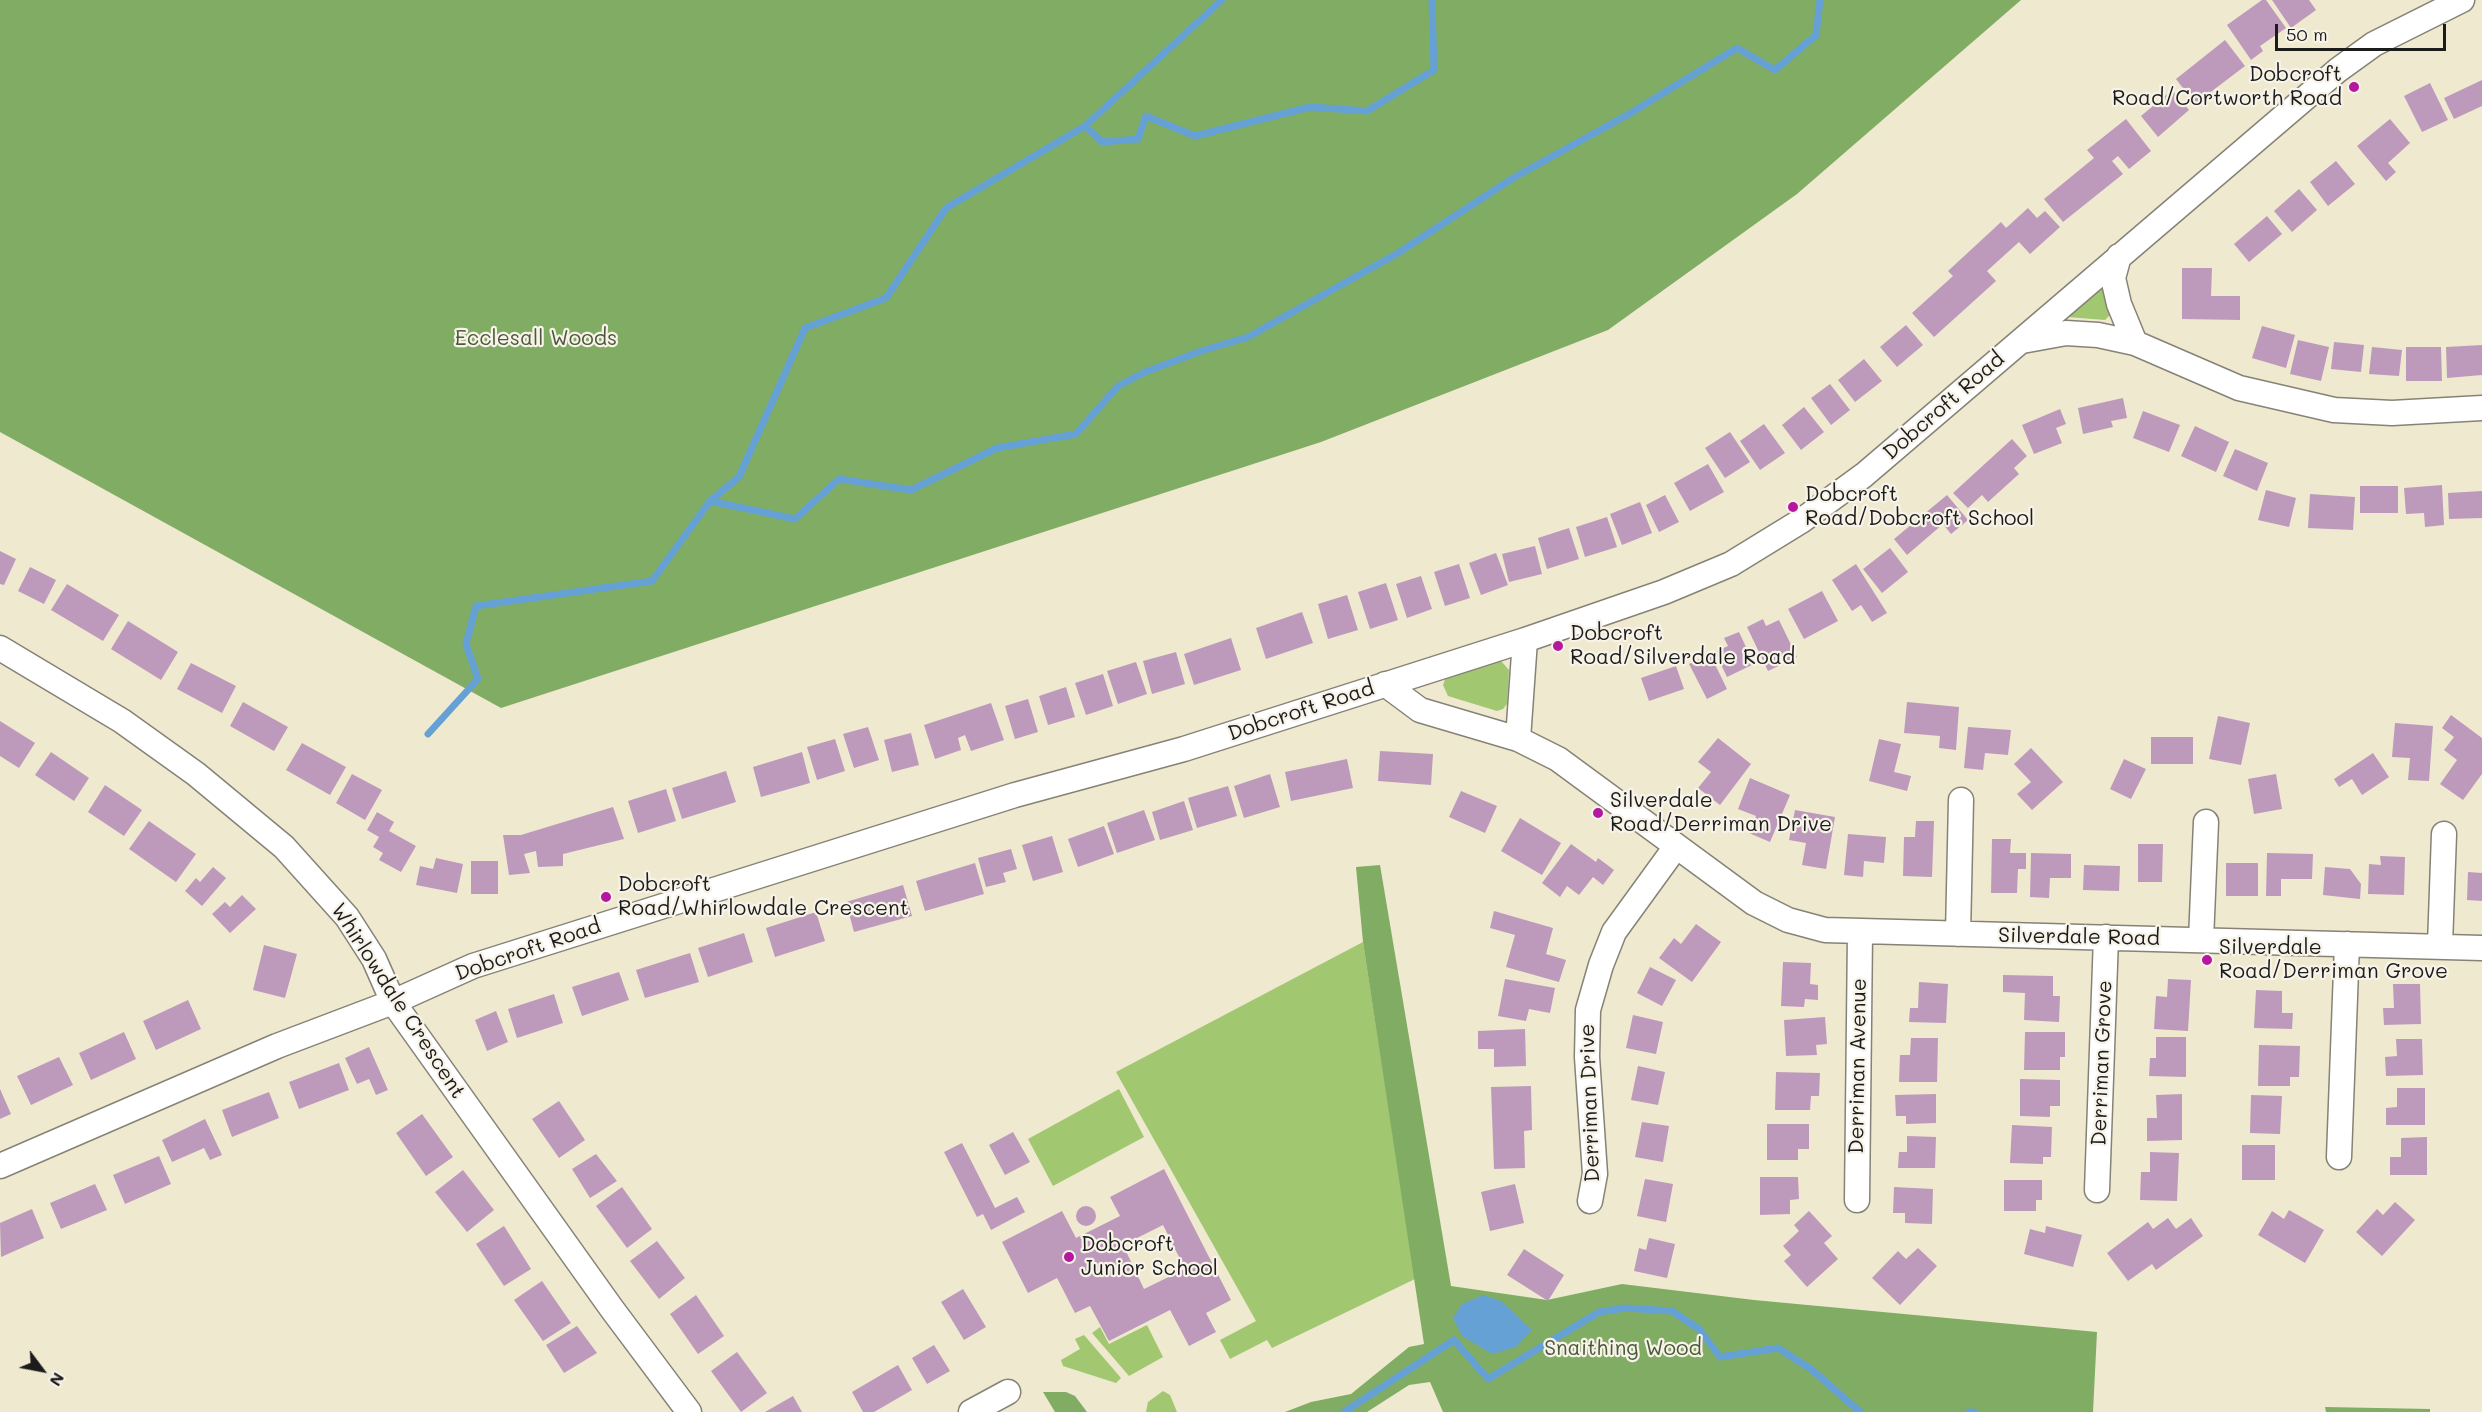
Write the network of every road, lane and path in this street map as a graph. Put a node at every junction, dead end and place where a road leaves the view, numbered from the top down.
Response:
1 (2462, 0) edge
2 (2119, 256) junction
3 (2020, 342) junction
4 (2135, 343) junction
5 (2482, 408) edge
6 (1525, 640) junction
7 (0, 648) edge
8 (1385, 684) junction
9 (1518, 739) junction
10 (1961, 800) dead end
11 (2206, 822) dead end
12 (2444, 834) dead end
13 (1675, 848) junction
14 (1860, 933) junction
15 (1958, 934) junction
16 (2106, 937) junction
17 (2200, 940) junction
18 (2347, 944) junction
19 (2440, 945) junction
20 (2482, 948) edge
21 (393, 1002) junction
22 (2338, 1157) dead end
23 (0, 1166) edge
24 (2097, 1190) dead end
25 (1857, 1200) dead end
26 (1590, 1201) dead end
27 (1008, 1392) dead end
28 (689, 1412) edge
29 (971, 1412) edge

1 - 2 street, Dobcroft Road
2 - 3 street, Dobcroft Road
2 - 4 street
3 - 4 street
3 - 6 street, Dobcroft Road
4 - 5 street
6 - 8 street, Dobcroft Road
6 - 9 street
7 - 21 street, Whirlowdale Crescent
8 - 9 street, Silverdale Road
8 - 21 street, Dobcroft Road
9 - 13 street, Silverdale Road
10 - 15 street
11 - 17 street
12 - 19 street
13 - 14 street, Silverdale Road
13 - 26 street, Derriman Drive
14 - 15 street, Silverdale Road
14 - 25 street, Derriman Avenue
15 - 16 street, Silverdale Road
16 - 17 street, Silverdale Road
16 - 24 street, Derriman Grove
17 - 18 street, Silverdale Road
18 - 19 street, Silverdale Road
18 - 22 street
19 - 20 street, Silverdale Road
21 - 23 street, Dobcroft Road
21 - 28 street, Whirlowdale Crescent
27 - 29 street

